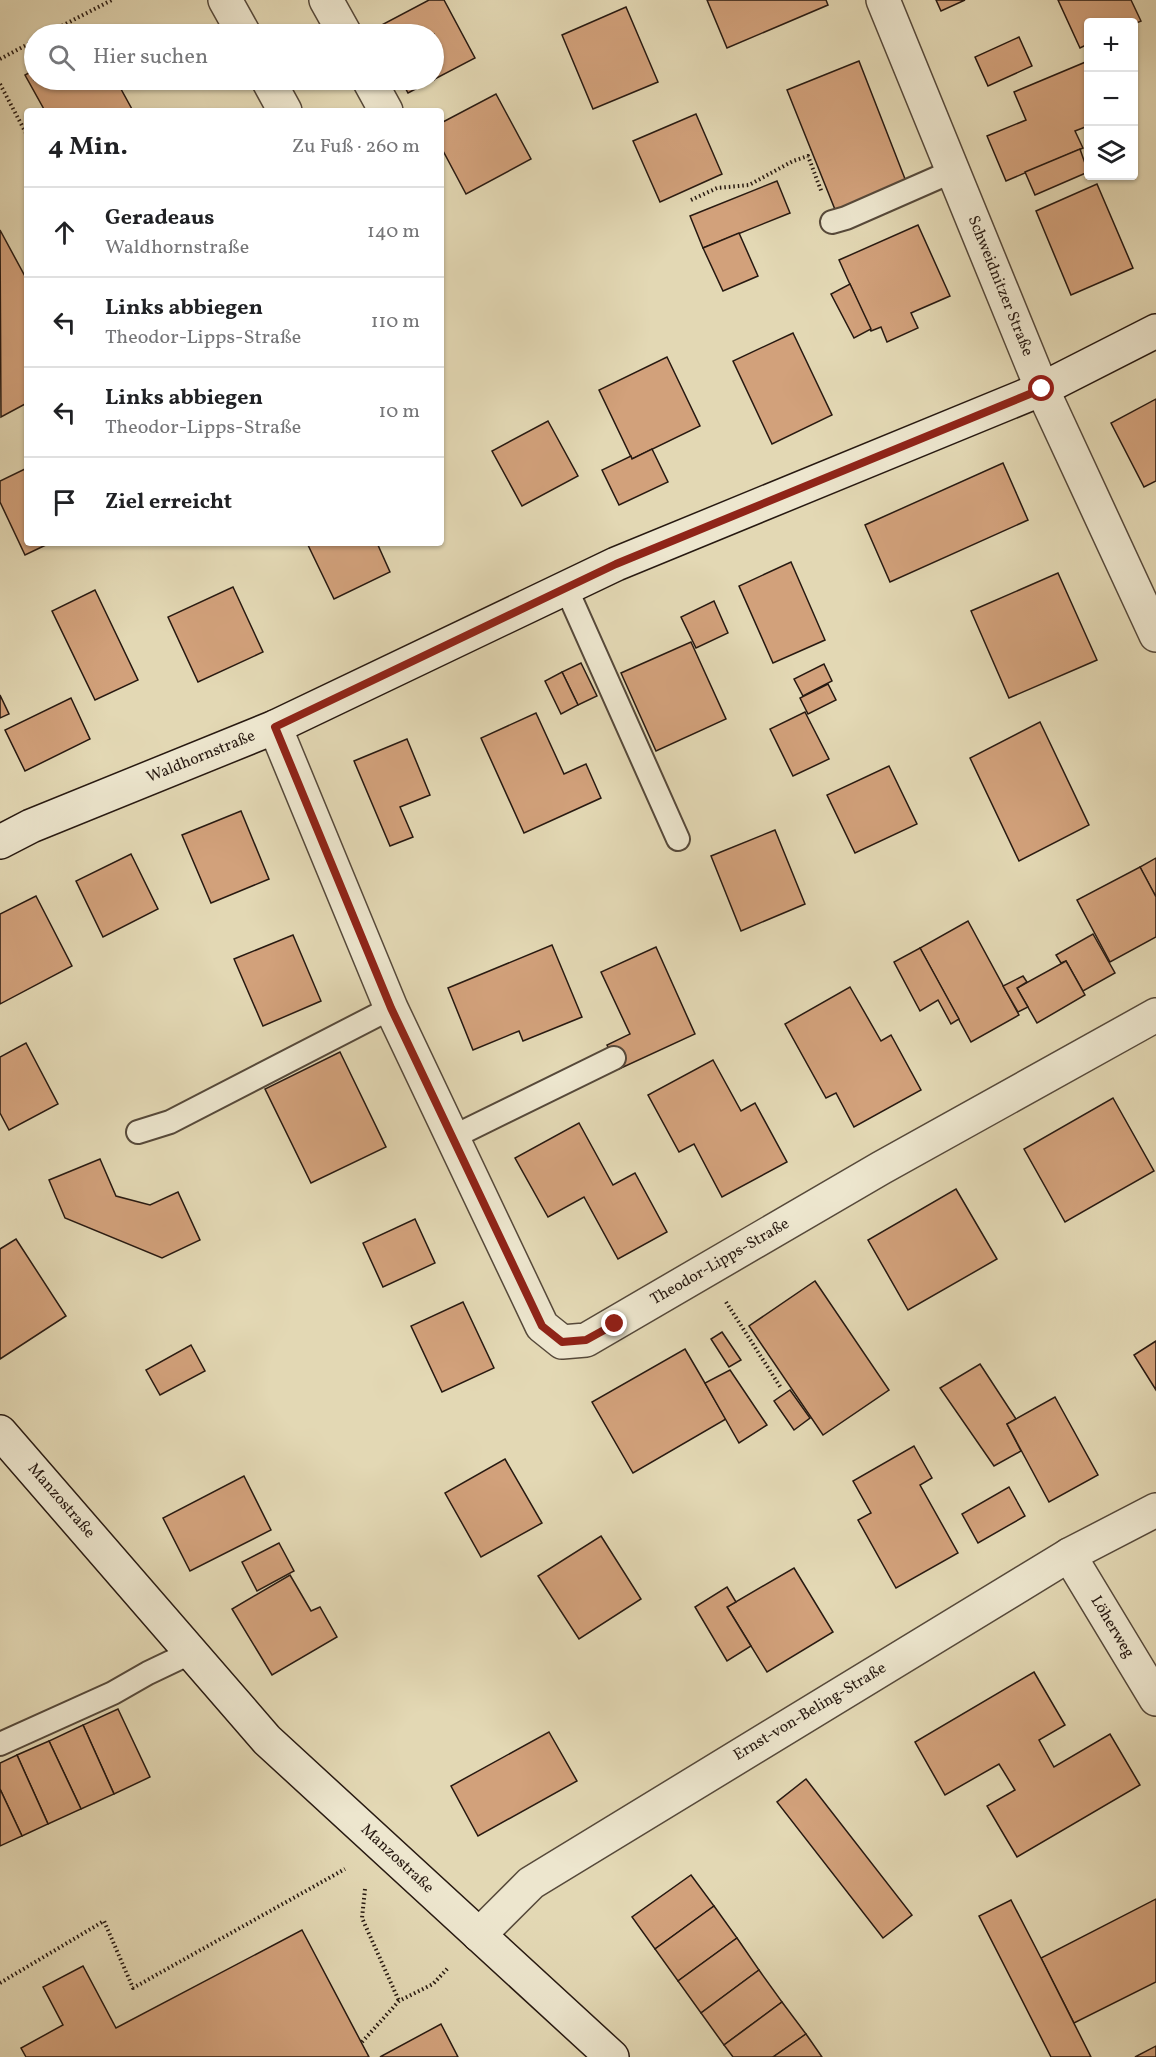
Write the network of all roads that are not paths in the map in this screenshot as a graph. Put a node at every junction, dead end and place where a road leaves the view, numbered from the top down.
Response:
1 (225, 0) edge
2 (326, 0) edge
3 (883, 0) edge
4 (238, 24) edge
5 (339, 24) edge
6 (273, 90) edge
7 (374, 90) edge
8 (283, 108) edge
9 (384, 108) edge
10 (953, 171) junction
11 (832, 222) road end
12 (1156, 331) edge
13 (1042, 389) junction
14 (566, 588) junction
15 (1156, 635) edge
16 (275, 727) junction
17 (678, 839) dead end
18 (0, 842) edge
19 (391, 1008) junction
20 (1156, 1015) edge
21 (614, 1058) dead end
22 (138, 1132) dead end
23 (453, 1137) junction
24 (0, 1432) edge
25 (1156, 1510) edge
26 (1069, 1555) junction
27 (192, 1652) junction
28 (1156, 1699) edge
29 (0, 1744) edge
30 (479, 1935) junction
31 (612, 2057) edge

1 - 4 street
2 - 5 street
3 - 10 street, Schweidnitzer Straße
6 - 8 street
7 - 9 street
10 - 11 lane
10 - 13 street, Schweidnitzer Straße
12 - 13 street, Waldhornstraße
13 - 14 street, Waldhornstraße
13 - 15 street, Schweidnitzer Straße
14 - 16 street, Waldhornstraße
14 - 17 lane
16 - 18 street, Waldhornstraße
16 - 19 street, Theodor-Lipps-Straße
19 - 22 lane
19 - 23 street, Theodor-Lipps-Straße
20 - 23 street, Theodor-Lipps-Straße
21 - 23 lane
24 - 27 street, Manzostraße
25 - 26 street, Ernst-von-Beling-Straße
26 - 28 street, Löherweg
26 - 30 street, Ernst-von-Beling-Straße
27 - 29 lane
27 - 30 street, Manzostraße
30 - 31 street, Manzostraße

